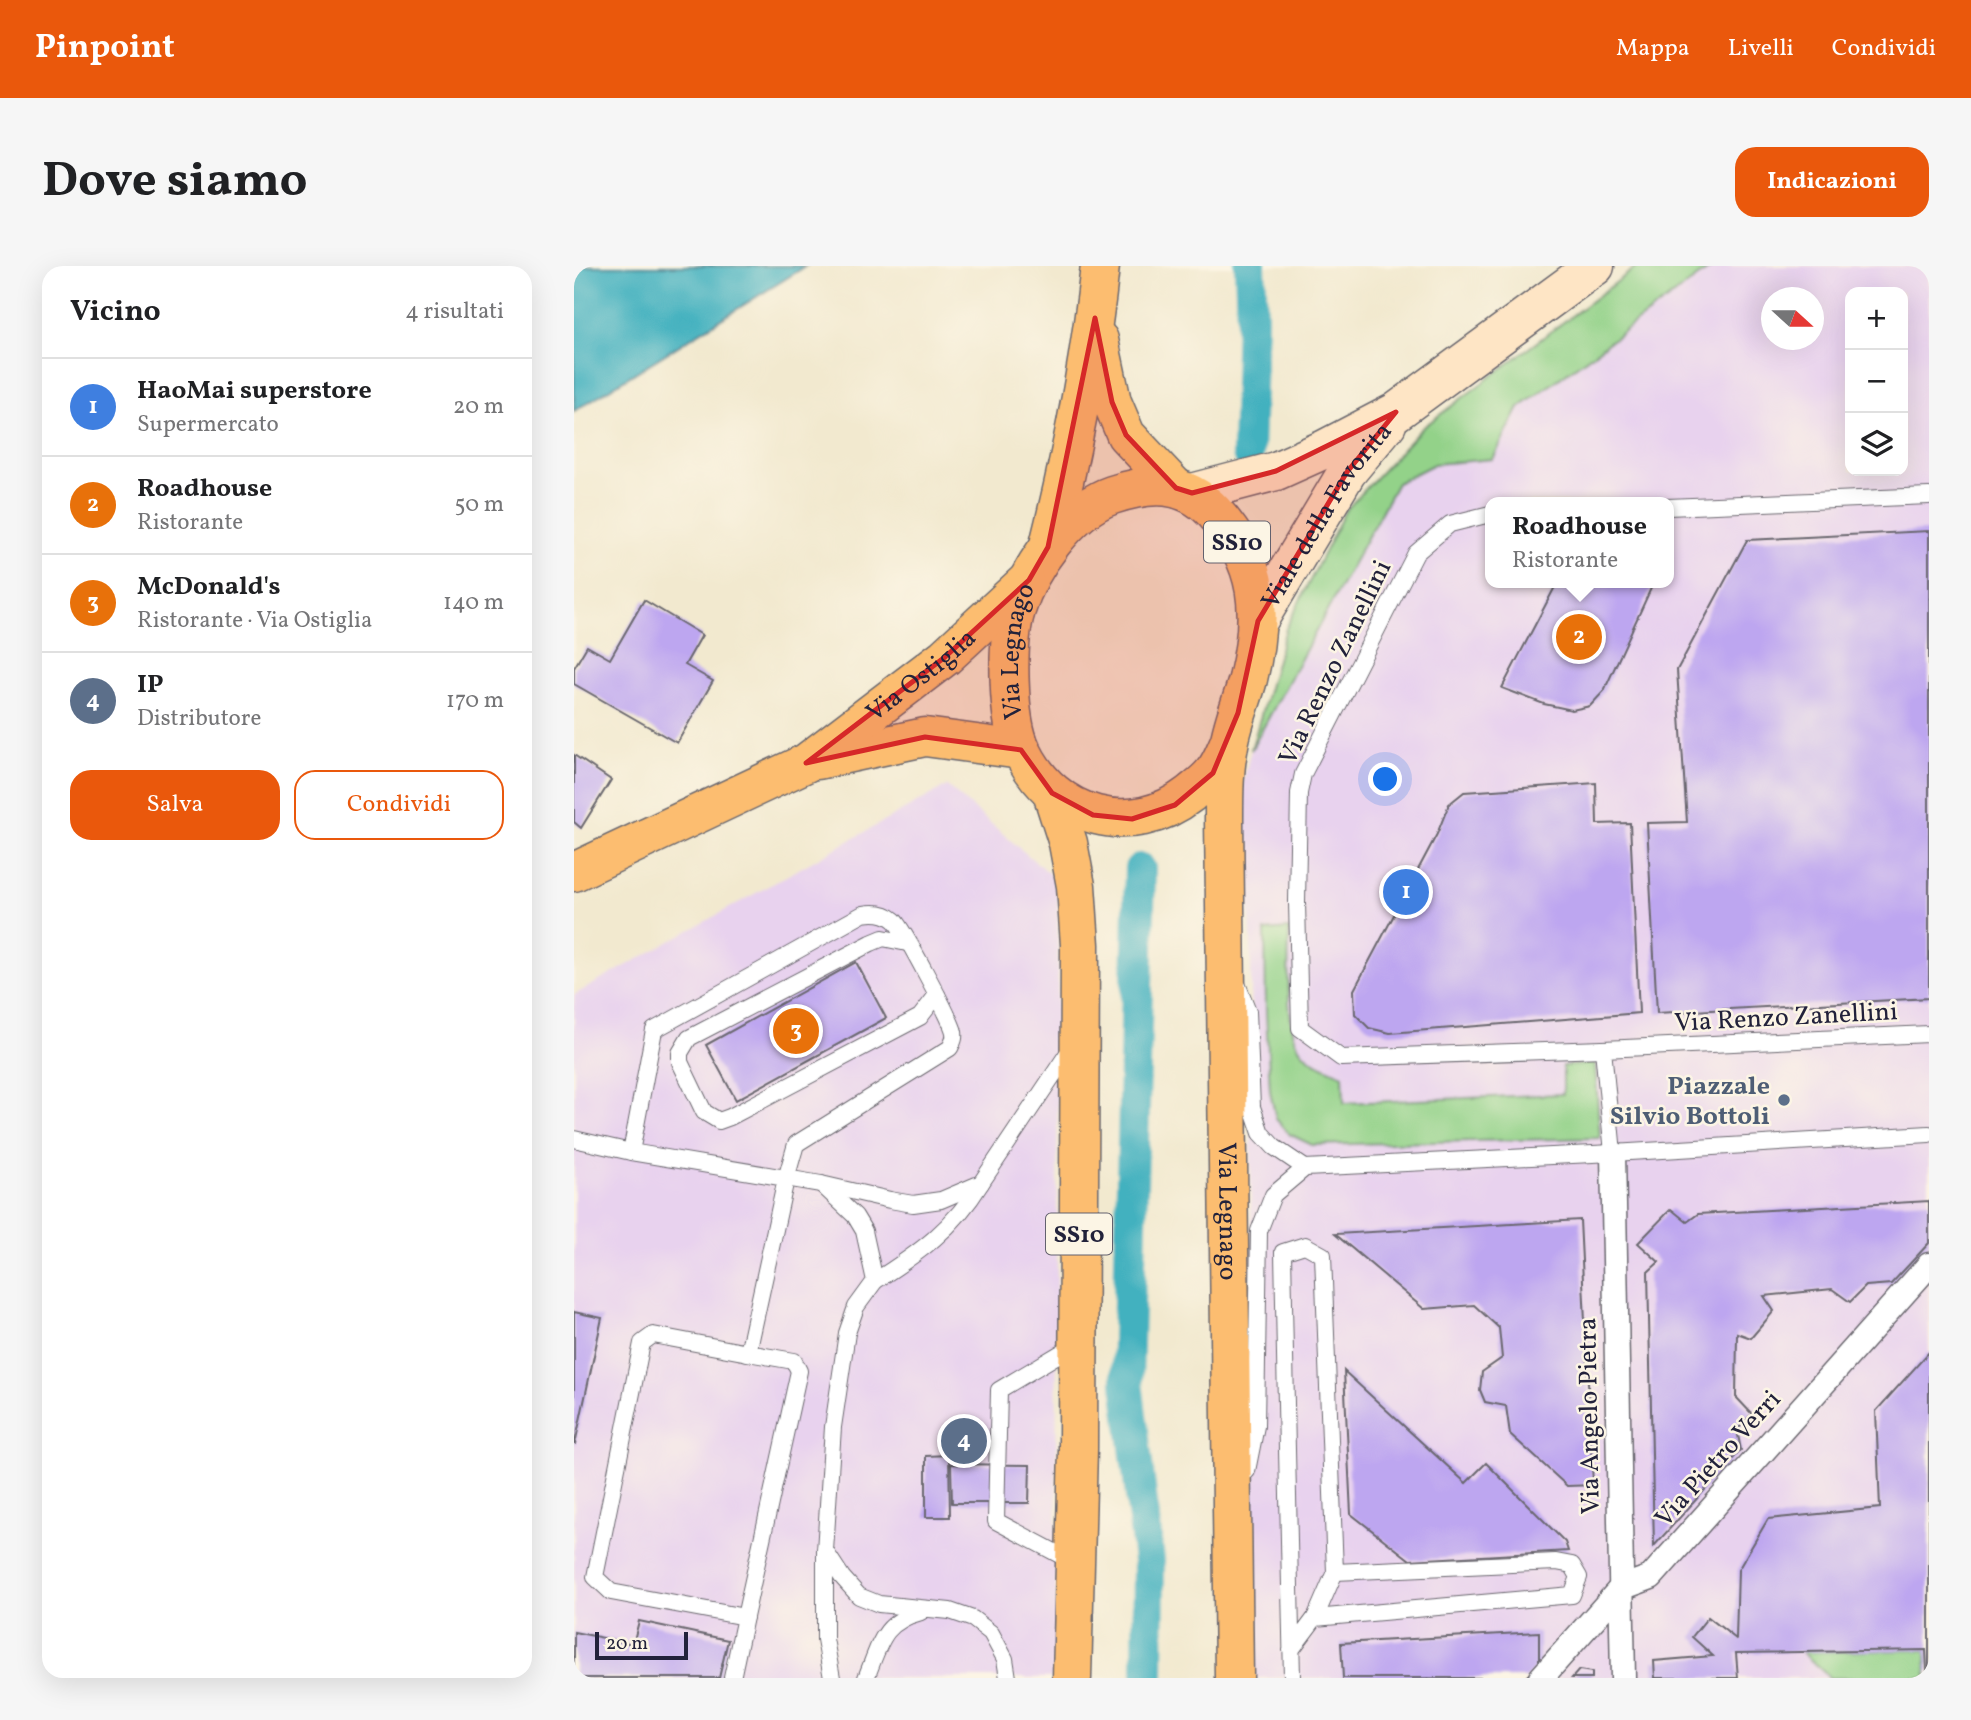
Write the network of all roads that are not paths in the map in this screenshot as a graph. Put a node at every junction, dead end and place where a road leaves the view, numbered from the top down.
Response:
1 (1100, 266) edge
2 (1595, 266) edge
3 (1095, 318) junction
4 (1396, 412) junction
5 (1184, 490) junction
6 (1929, 496) edge
7 (1674, 507) edge
8 (1485, 515) edge
9 (1048, 548) junction
10 (1029, 580) junction
11 (1258, 621) junction
12 (1228, 745) junction
13 (1021, 750) junction
14 (806, 763) junction
15 (1052, 793) junction
16 (574, 872) edge
17 (907, 943) junction
18 (1226, 957) junction
19 (937, 995) junction
20 (1929, 1034) edge
21 (1079, 1036) junction
22 (1603, 1049) junction
23 (1929, 1134) edge
24 (574, 1139) edge
25 (631, 1152) junction
26 (1613, 1153) junction
27 (1305, 1168) junction
28 (786, 1179) junction
29 (981, 1183) junction
30 (821, 1185) junction
31 (1929, 1265) edge
32 (875, 1281) junction
33 (1078, 1343) junction
34 (748, 1353) junction
35 (1234, 1532) junction
36 (825, 1551) junction
37 (1075, 1563) junction
38 (1335, 1572) junction
39 (1621, 1588) junction
40 (928, 1610) junction
41 (745, 1617) junction
42 (1315, 1618) junction
43 (1291, 1650) junction
44 (732, 1678) edge
45 (832, 1678) edge
46 (866, 1678) edge
47 (1008, 1678) edge
48 (1072, 1678) edge
49 (1234, 1678) edge
50 (1292, 1678) edge
51 (1541, 1678) edge
52 (1623, 1678) edge

1 - 3 main road, Via Legnago
2 - 4 main road, Viale della Favorita
3 - 5 main road, Via Legnago
3 - 9 main road, Via Legnago
4 - 5 main road, Viale della Favorita
4 - 11 main road, Viale della Favorita
5 - 9 main road, Via Legnago / SS10
5 - 11 main road, Via Legnago / SS10
6 - 7 lane
8 - 22 lane, Via Renzo Zanellini
9 - 10 main road, Via Legnago / SS10
10 - 13 main road, Via Legnago / SS10
10 - 14 main road, Via Ostiglia
11 - 12 main road, Via Legnago / SS10
12 - 15 main road, Via Legnago / SS10
12 - 18 main road, Via Legnago / SS10
13 - 14 main road, Via Ostiglia
13 - 15 main road, Via Legnago / SS10
14 - 16 main road, Via Ostiglia
15 - 21 main road, Via Legnago / SS10
17 - 19 lane
17 - 19 lane
17 - 25 lane
18 - 27 lane
18 - 35 main road, Via Legnago / SS10
19 - 28 lane
20 - 22 lane, Via Renzo Zanellini
21 - 29 lane
21 - 33 main road, Via Legnago / SS10
22 - 26 lane
23 - 26 lane
24 - 25 lane
25 - 28 lane
26 - 27 lane
26 - 39 street, Via Angelo Pietra
27 - 35 lane
28 - 30 lane
28 - 34 lane
29 - 30 lane
29 - 32 lane
30 - 32 lane
31 - 39 street, Via Pietro Verri
32 - 36 lane
33 - 37 main road, Via Legnago / SS10
33 - 37 lane
34 - 41 lane
34 - 41 lane
35 - 49 main road, Via Legnago / SS10
36 - 40 lane
36 - 45 lane
37 - 48 main road, Via Legnago / SS10
38 - 42 lane
38 - 42 lane
38 - 43 lane
39 - 51 street, Via Pietro Verri
39 - 52 street, Via Angelo Pietra
40 - 46 lane
40 - 47 lane
41 - 44 lane
42 - 43 lane
43 - 50 lane

